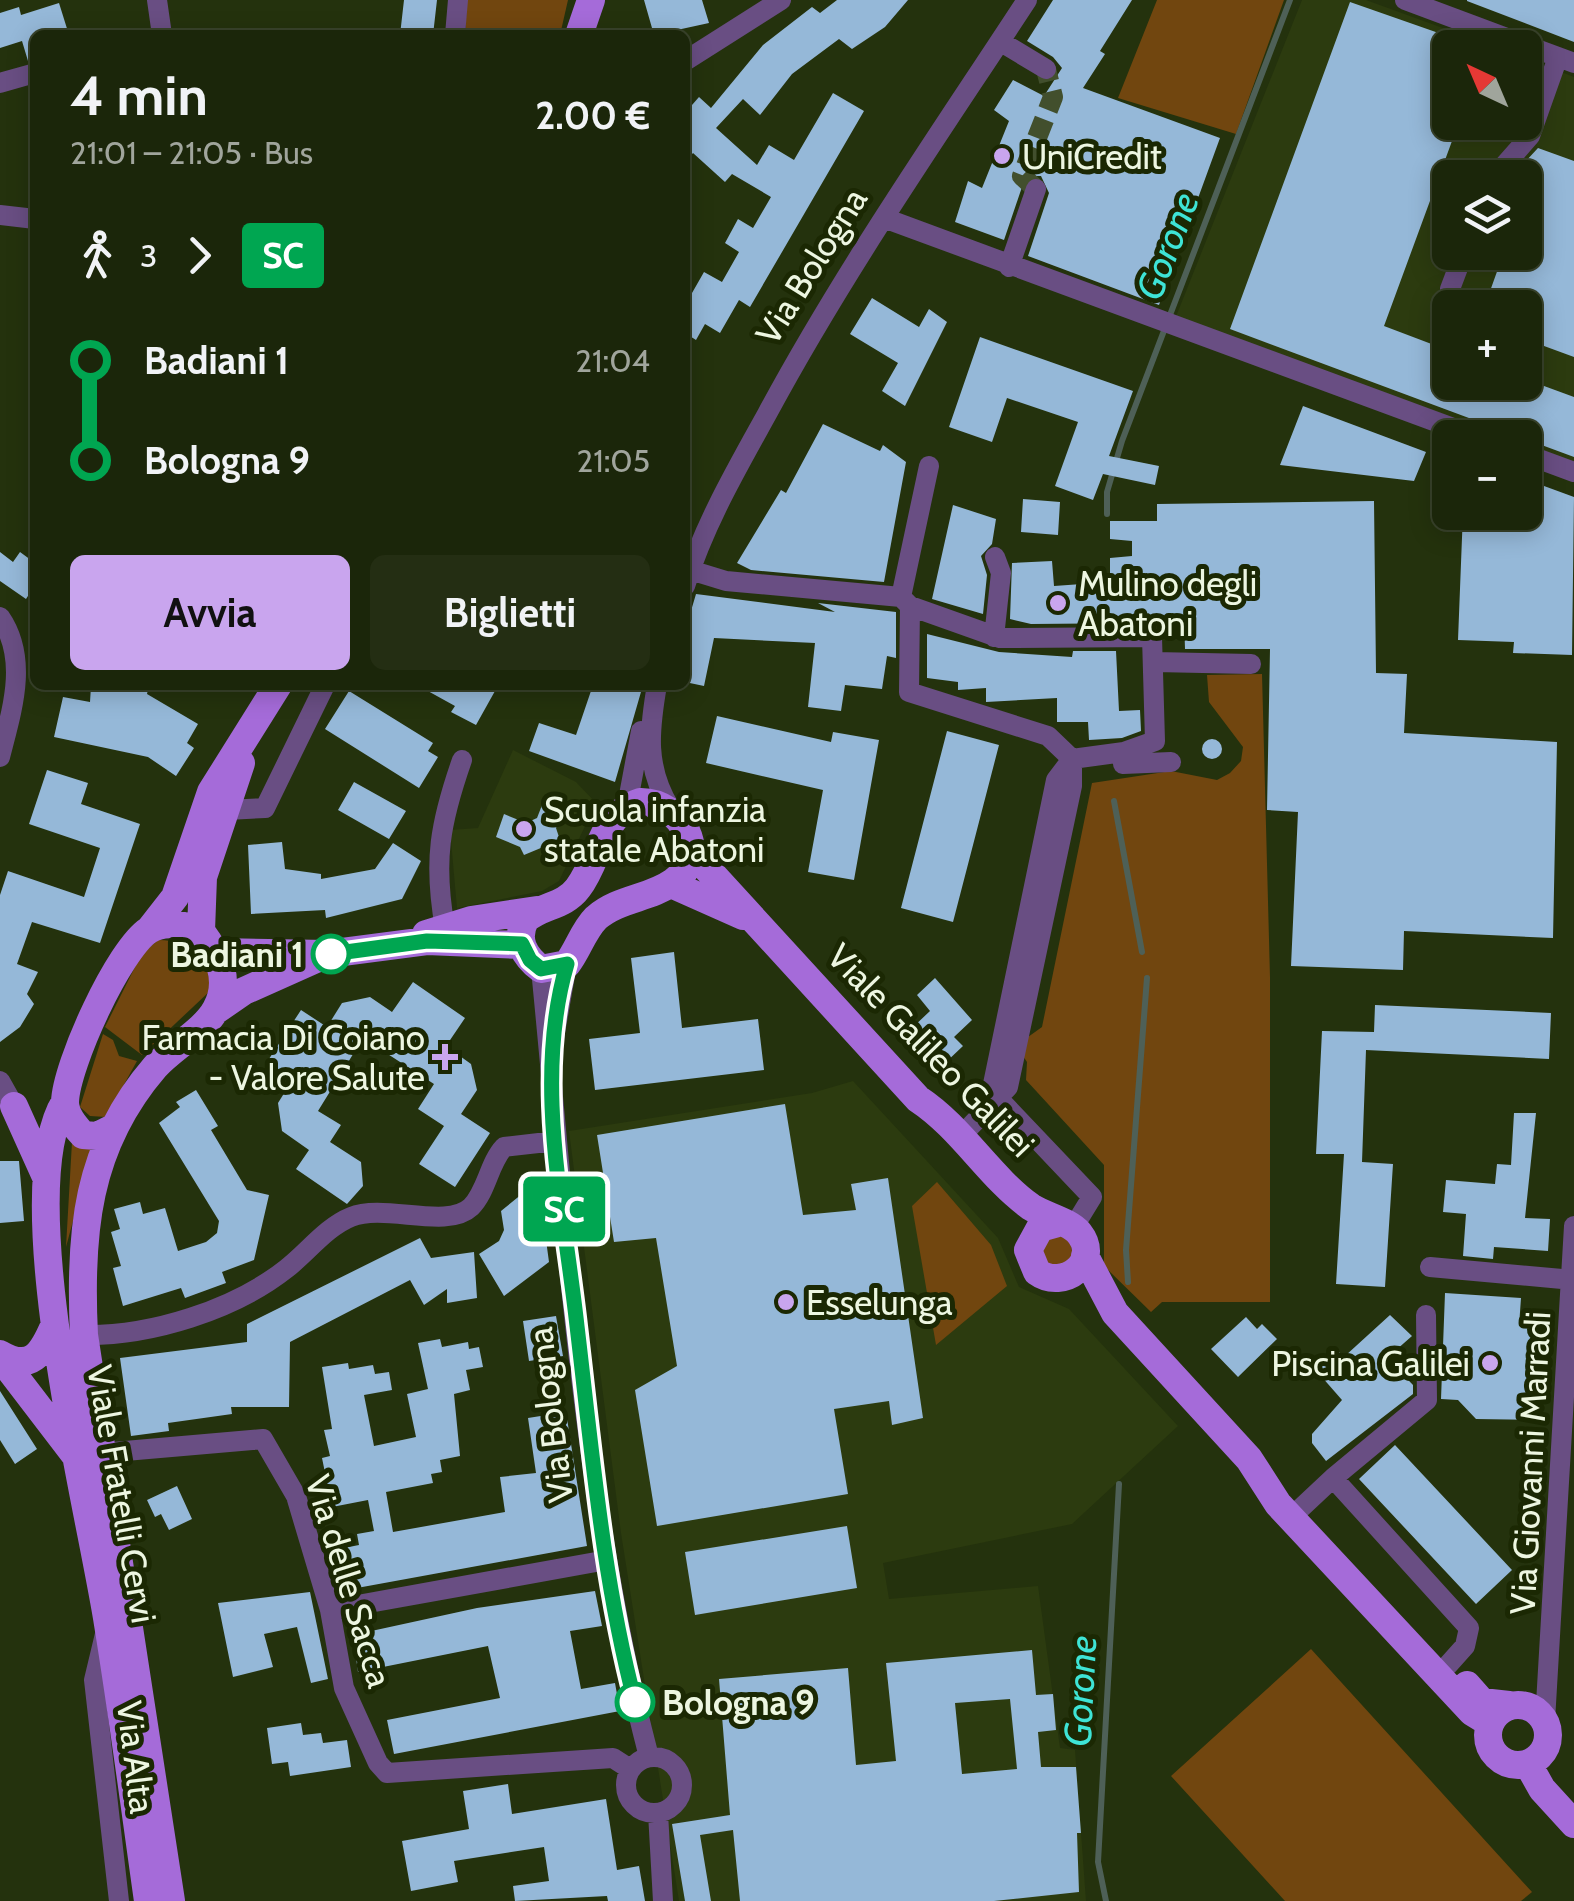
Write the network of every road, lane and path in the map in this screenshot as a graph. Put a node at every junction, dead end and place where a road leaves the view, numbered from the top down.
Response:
1 (157, 0) edge
2 (458, 0) edge
3 (591, 0) edge
4 (602, 0) edge
5 (780, 0) edge
6 (1027, 0) edge
7 (1405, 0) edge
8 (161, 30) edge
9 (455, 30) edge
10 (581, 30) edge
11 (599, 30) edge
12 (1001, 42) junction
13 (690, 58) edge
14 (1566, 60) edge
15 (1046, 69) dead end
16 (30, 74) edge
17 (0, 83) edge
18 (1509, 160) edge
19 (1036, 188) tunnel mouth
20 (0, 215) edge
21 (30, 218) edge
22 (884, 218) junction
23 (1010, 267) junction
24 (1457, 270) edge
25 (1450, 289) dead end
26 (1432, 420) edge
27 (1542, 460) edge
28 (929, 466) dead end
29 (1574, 472) edge
30 (995, 557) dead end
31 (690, 573) edge
32 (690, 578) edge
33 (905, 602) junction
34 (0, 617) edge
35 (994, 637) junction
36 (1156, 662) junction
37 (1251, 664) dead end
38 (275, 690) edge
39 (322, 690) edge
40 (655, 690) edge
41 (656, 690) edge
42 (251, 729) junction
43 (1124, 752) junction
44 (0, 757) edge
45 (1072, 759) junction
46 (462, 760) dead end
47 (1170, 762) dead end
48 (1080, 793) dead end
49 (628, 806) junction
50 (670, 808) junction
51 (226, 810) junction
52 (1060, 841) junction
53 (690, 850) junction
54 (671, 884) junction
55 (537, 910) junction
56 (756, 922) junction
57 (445, 928) junction
58 (150, 929) junction
59 (209, 942) junction
60 (397, 944) junction
61 (522, 944) junction
62 (327, 954) junction
63 (554, 966) junction
64 (216, 1011) junction
65 (7, 1094) edge
66 (998, 1098) junction
67 (59, 1116) junction
68 (97, 1132) junction
69 (962, 1135) junction
70 (556, 1140) junction
71 (48, 1181) junction
72 (1066, 1225) junction
73 (1574, 1226) edge
74 (1085, 1256) junction
75 (1430, 1267) dead end
76 (1572, 1280) edge
77 (1426, 1315) dead end
78 (54, 1326) junction
79 (84, 1335) junction
80 (1572, 1335) edge
81 (0, 1355) edge
82 (1568, 1435) edge
83 (91, 1457) junction
84 (1333, 1478) junction
85 (1266, 1481) junction
86 (1300, 1508) junction
87 (607, 1560) junction
88 (330, 1610) junction
89 (108, 1622) junction
90 (1448, 1665) junction
91 (1529, 1724) junction
92 (649, 1757) junction
93 (630, 1770) junction
94 (1574, 1796) edge
95 (658, 1813) junction
96 (1574, 1824) edge
97 (119, 1901) edge
98 (148, 1901) edge
99 (171, 1901) edge
100 (663, 1901) edge

1 - 8 street
2 - 9 street
3 - 10 main road
4 - 11 main road
5 - 13 street
6 - 12 street, Via Bologna
7 - 14 street
12 - 15 street
12 - 22 street, Via Bologna
14 - 18 street
16 - 17 street
19 - 23 street
20 - 21 street
22 - 23 street
22 - 31 street, Via Bologna
23 - 26 street
24 - 25 street
27 - 29 street
28 - 33 street
30 - 35 street
32 - 33 street
33 - 35 street
33 - 45 street
34 - 44 street
35 - 36 street
36 - 37 street
36 - 43 street
38 - 42 main road
39 - 51 street
40 - 49 street
41 - 50 street
42 - 51 main road
42 - 58 main road, Viale Fratelli Cervi
43 - 45 street
43 - 47 street
45 - 52 street
45 - 66 street
46 - 57 street
48 - 52 street
49 - 50 main road
49 - 55 main road
50 - 53 main road
51 - 59 main road
52 - 66 street
53 - 54 main road
53 - 56 main road, Viale Galileo Galilei
54 - 56 main road
54 - 63 main road
55 - 57 main road
55 - 61 main road
56 - 69 main road, Viale Galileo Galilei
57 - 60 main road
58 - 59 main road
58 - 67 main road, Viale Fratelli Cervi
59 - 62 main road
59 - 64 main road
60 - 61 main road
60 - 62 main road
61 - 63 main road
62 - 64 main road, Viale Fratelli Cervi
63 - 70 street, Via Bologna
64 - 68 main road, Viale Fratelli Cervi
65 - 67 main road
65 - 71 main road
66 - 69 street
66 - 72 street
67 - 68 main road
67 - 71 main road, Viale Fratelli Cervi
68 - 79 main road, Viale Fratelli Cervi
69 - 72 main road, Viale Galileo Galilei
70 - 79 street
70 - 87 street, Via Bologna
71 - 78 main road, Viale Fratelli Cervi
72 - 74 main road
72 - 74 main road
73 - 76 street, Via Giovanni Marradi
74 - 85 main road
75 - 76 street
76 - 80 street, Via Giovanni Marradi
77 - 84 street
78 - 81 main road
78 - 83 main road, Viale Fratelli Cervi
79 - 83 main road, Viale Fratelli Cervi
80 - 82 street, Via Giovanni Marradi
81 - 83 main road
82 - 91 street, Via Giovanni Marradi
83 - 88 street, Via delle Sacca
83 - 89 main road, Viale Fratelli Cervi
83 - 99 main road, Viale Fratelli Cervi
84 - 86 street
84 - 90 street
85 - 86 main road
85 - 91 main road
86 - 90 main road
87 - 88 street
87 - 92 street, Via Bologna
88 - 93 street, Via delle Sacca
89 - 97 street, Via Alta
89 - 98 main road, Viale Fratelli Cervi
90 - 91 main road
91 - 94 main road
91 - 96 main road
92 - 93 street
92 - 95 street
93 - 95 street
95 - 100 street

